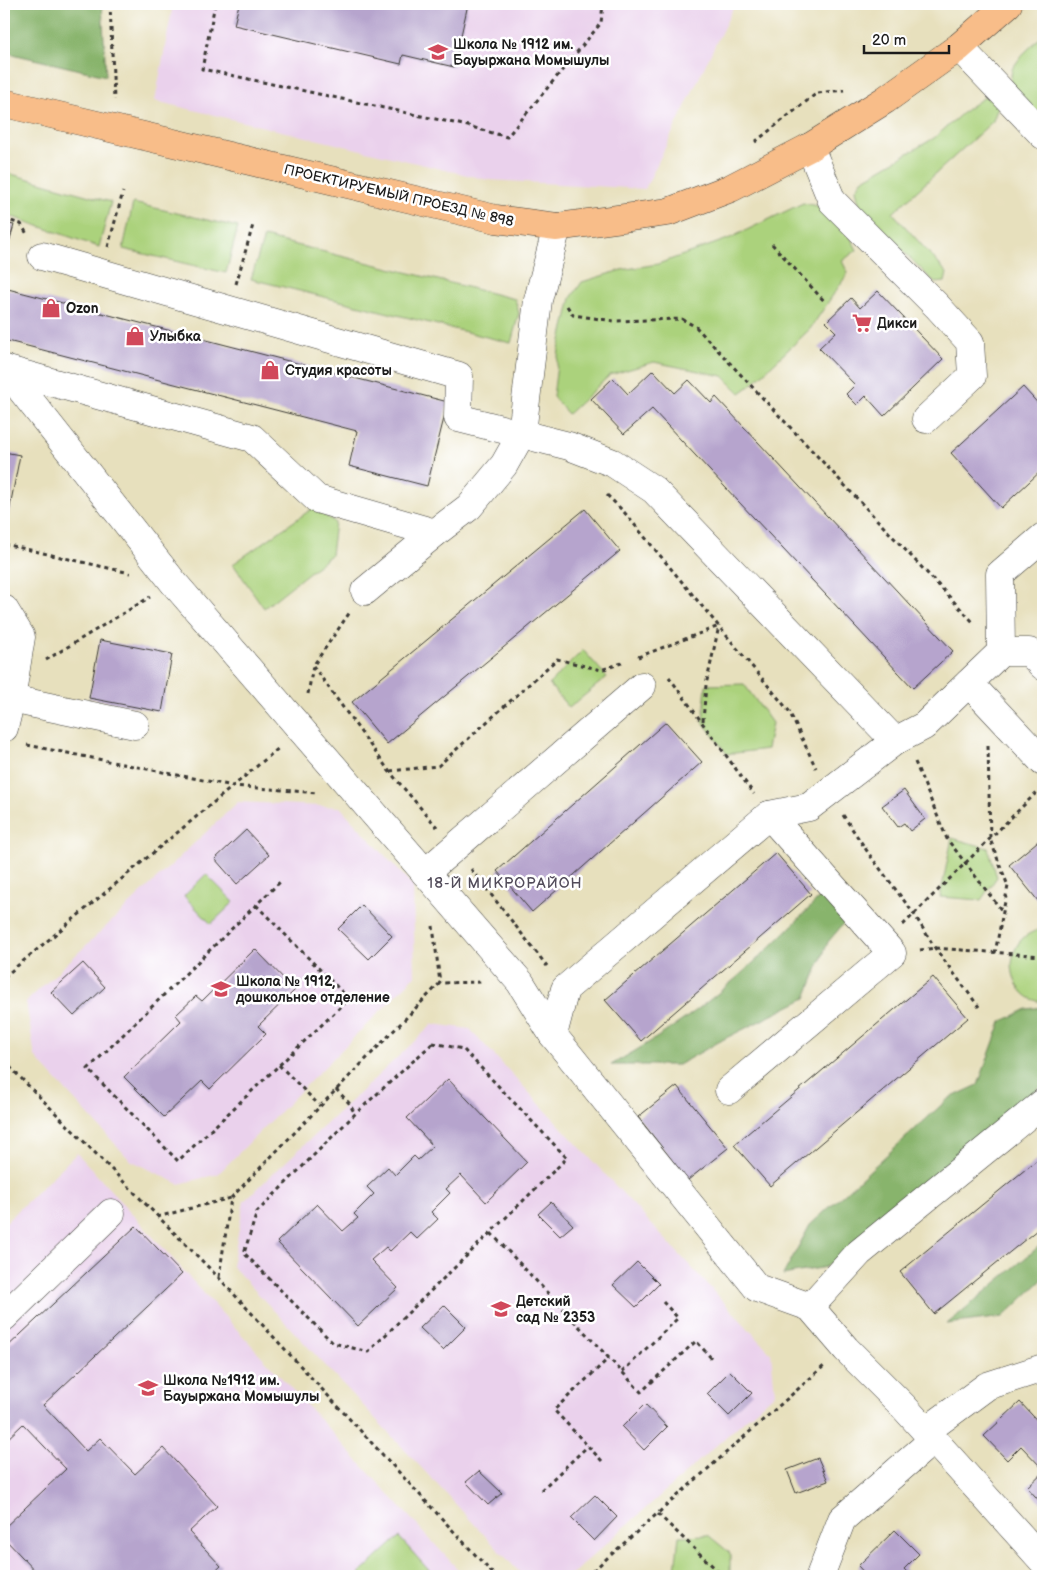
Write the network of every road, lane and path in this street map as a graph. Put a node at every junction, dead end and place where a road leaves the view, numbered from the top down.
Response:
1 (110, 4) edge
2 (216, 4) edge
3 (603, 4) edge
4 (1008, 4) edge
5 (960, 48) junction
6 (845, 90) dead end
7 (105, 98) dead end
8 (114, 100) junction
9 (123, 102) dead end
10 (4, 103) edge
11 (1043, 135) edge
12 (755, 142) dead end
13 (810, 148) junction
14 (123, 192) dead end
15 (253, 225) dead end
16 (557, 227) junction
17 (772, 244) dead end
18 (42, 256) dead end
19 (101, 273) junction
20 (564, 303) dead end
21 (826, 303) dead end
22 (228, 310) junction
23 (4, 369) edge
24 (926, 419) dead end
25 (522, 433) junction
26 (605, 493) dead end
27 (435, 533) junction
28 (1043, 537) edge
29 (4, 544) edge
30 (174, 583) junction
31 (365, 591) joint
32 (4, 608) edge
33 (719, 626) junction
34 (650, 652) junction
35 (1001, 652) junction
36 (634, 658) dead end
37 (656, 660) dead end
38 (626, 661) dead end
39 (1043, 666) edge
40 (668, 676) dead end
41 (968, 683) junction
42 (642, 686) dead end
43 (13, 689) junction
44 (988, 703) junction
45 (703, 722) junction
46 (135, 725) dead end
47 (301, 730) junction
48 (13, 736) edge
49 (895, 742) junction
50 (1043, 762) edge
51 (390, 771) dead end
52 (232, 786) junction
53 (1043, 786) edge
54 (828, 793) junction
55 (359, 796) junction
56 (769, 815) junction
57 (990, 839) junction
58 (966, 864) junction
59 (425, 872) junction
60 (282, 880) dead end
61 (256, 905) junction
62 (1003, 911) junction
63 (914, 914) junction
64 (935, 948) junction
65 (892, 953) junction
66 (995, 953) junction
67 (1043, 956) edge
68 (4, 977) edge
69 (520, 982) junction
70 (979, 1007) dead end
71 (553, 1035) junction
72 (4, 1061) edge
73 (279, 1066) junction
74 (336, 1090) junction
75 (730, 1090) dead end
76 (1043, 1104) edge
77 (320, 1106) junction
78 (355, 1114) junction
79 (230, 1198) junction
80 (111, 1213) dead end
81 (158, 1217) junction
82 (491, 1233) junction
83 (219, 1278) junction
84 (663, 1302) dead end
85 (810, 1307) junction
86 (4, 1316) edge
87 (609, 1358) junction
88 (713, 1360) dead end
89 (825, 1365) dead end
90 (1043, 1368) edge
91 (622, 1372) junction
92 (930, 1435) junction
93 (588, 1446) junction
94 (602, 1461) dead end
95 (541, 1490) dead end
96 (658, 1514) junction
97 (1043, 1561) edge
98 (496, 1576) edge
99 (587, 1576) edge
100 (723, 1576) edge
101 (820, 1576) edge

1 - 8 path
2 - 3 path
4 - 5 main road, ПРОЕКТИРУЕМЫЙ ПРОЕЗД № 898
5 - 11 lane
5 - 13 main road, ПРОЕКТИРУЕМЫЙ ПРОЕЗД № 898
6 - 12 path
7 - 8 path
8 - 9 path
10 - 16 main road, ПРОЕКТИРУЕМЫЙ ПРОЕЗД № 898
13 - 16 main road, ПРОЕКТИРУЕМЫЙ ПРОЕЗД № 898
13 - 24 lane
14 - 19 path
15 - 22 path
16 - 25 lane
17 - 21 path
18 - 19 lane
19 - 22 lane
20 - 35 path
22 - 25 lane
23 - 27 lane
23 - 30 lane
25 - 27 lane
25 - 49 lane
26 - 33 path
27 - 31 lane
28 - 35 lane
29 - 30 path
30 - 43 path
30 - 47 lane
31 - 47 path
32 - 43 lane
33 - 34 path
33 - 45 path
33 - 54 path
34 - 36 path
34 - 37 path
35 - 39 lane
35 - 41 lane
38 - 51 path
40 - 45 path
41 - 44 lane
41 - 49 lane
42 - 59 lane
43 - 46 lane
43 - 48 lane
44 - 50 lane
44 - 57 path
45 - 56 path
47 - 52 path
47 - 55 lane
48 - 52 path
49 - 54 lane
49 - 58 path
52 - 55 path
52 - 68 path
53 - 57 path
54 - 56 lane
54 - 63 path
55 - 59 lane
56 - 65 lane
56 - 71 lane
57 - 58 path
57 - 62 path
58 - 62 path
58 - 63 path
59 - 69 lane
60 - 61 path
61 - 73 path
61 - 73 path
62 - 66 path
63 - 64 path
63 - 65 path
64 - 65 path
64 - 66 path
64 - 70 path
65 - 75 lane
66 - 67 path
69 - 71 lane
69 - 74 path
71 - 85 lane
72 - 81 path
73 - 77 path
74 - 77 path
74 - 78 path
76 - 85 lane
77 - 79 path
78 - 82 path
78 - 82 path
79 - 81 path
79 - 83 path
80 - 86 lane
81 - 83 path
82 - 87 path
83 - 98 path
84 - 91 path
85 - 92 lane
87 - 91 path
87 - 93 path
88 - 91 path
89 - 96 path
90 - 92 lane
92 - 97 lane
92 - 101 lane
93 - 94 path
93 - 95 path
96 - 99 path
96 - 100 path

